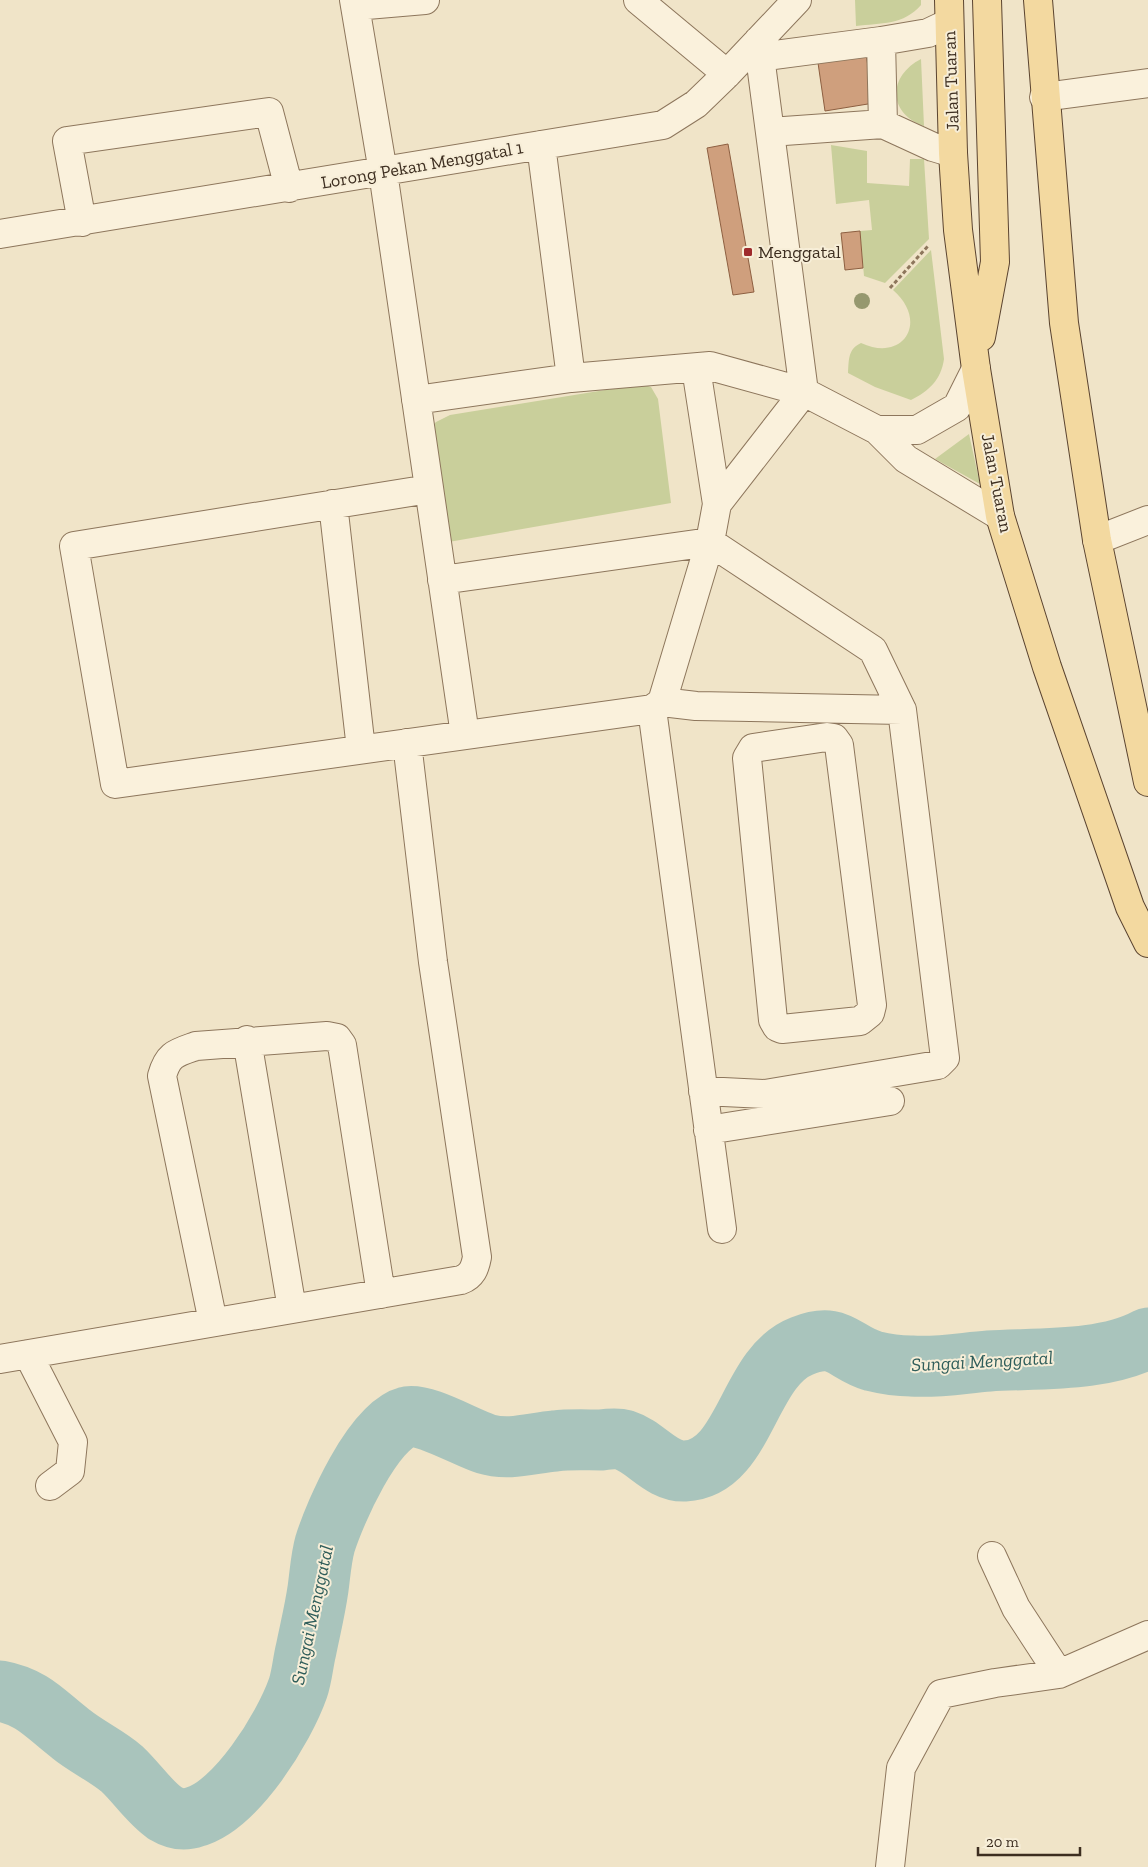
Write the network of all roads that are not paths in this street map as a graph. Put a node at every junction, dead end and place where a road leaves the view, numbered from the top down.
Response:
1 (425, 0) edge
2 (638, 0) edge
3 (797, 0) edge
4 (987, 0) edge
5 (1038, 0) edge
6 (354, 3) edge
7 (949, 12) edge
8 (881, 42) junction
9 (759, 49) junction
10 (727, 74) junction
11 (1145, 88) edge
12 (1044, 97) junction
13 (883, 124) junction
14 (770, 132) junction
15 (542, 145) junction
16 (953, 153) junction
17 (383, 172) junction
18 (289, 188) junction
19 (82, 222) junction
20 (0, 234) edge
21 (696, 368) junction
22 (976, 369) junction
23 (572, 378) junction
24 (804, 392) junction
25 (416, 400) junction
26 (877, 430) junction
27 (429, 489) junction
28 (333, 504) junction
29 (717, 504) junction
30 (1000, 516) junction
31 (1148, 520) edge
32 (1097, 540) junction
33 (710, 542) junction
34 (442, 580) junction
35 (657, 706) junction
36 (791, 709) junction
37 (902, 710) junction
38 (465, 735) junction
39 (790, 742) junction
40 (407, 743) junction
41 (361, 750) junction
42 (1148, 782) edge
43 (1148, 944) edge
44 (247, 1040) junction
45 (703, 1091) junction
46 (890, 1101) dead end
47 (708, 1130) junction
48 (722, 1230) dead end
49 (381, 1294) junction
50 (292, 1309) junction
51 (213, 1322) junction
52 (28, 1354) junction
53 (0, 1359) edge
54 (50, 1486) dead end
55 (992, 1556) dead end
56 (1148, 1635) edge
57 (1059, 1674) junction
58 (890, 1867) edge

1 - 6 street
2 - 10 street
3 - 9 street, Lorong Pekan Menggatal 1
4 - 22 main road
5 - 12 main road
6 - 17 street
7 - 8 street
7 - 16 main road, Jalan Tuaran
8 - 9 street
8 - 13 street
9 - 10 street, Lorong Pekan Menggatal 1
9 - 14 street
10 - 15 street, Lorong Pekan Menggatal 1
11 - 12 street
12 - 32 main road
13 - 14 street
13 - 16 street
14 - 24 street
15 - 17 street, Lorong Pekan Menggatal 1
15 - 23 street
16 - 22 main road, Jalan Tuaran
17 - 18 street, Lorong Pekan Menggatal 1
17 - 25 street
18 - 19 street, Lorong Pekan Menggatal 1
18 - 19 street
19 - 20 street, Lorong Pekan Menggatal 1
21 - 23 street
21 - 24 street
21 - 29 street
22 - 26 street
22 - 30 main road, Jalan Tuaran
23 - 25 street
24 - 26 street
24 - 29 street
25 - 27 street
26 - 30 street
27 - 28 street
27 - 34 street
28 - 41 street
28 - 41 street
29 - 33 street
30 - 43 main road, Jalan Tuaran
31 - 32 street
32 - 42 main road
33 - 34 street
33 - 35 street
33 - 37 street
34 - 38 street
35 - 36 street
35 - 38 street
35 - 45 street
36 - 37 street
36 - 39 street
37 - 45 street
38 - 40 street
39 - 39 street
40 - 41 street
40 - 49 street
44 - 49 street
44 - 50 street
44 - 51 street
45 - 47 street
46 - 47 street
47 - 48 street
49 - 50 street
50 - 51 street
51 - 52 street
52 - 53 street
52 - 54 street
55 - 57 street
56 - 57 street
57 - 58 street

